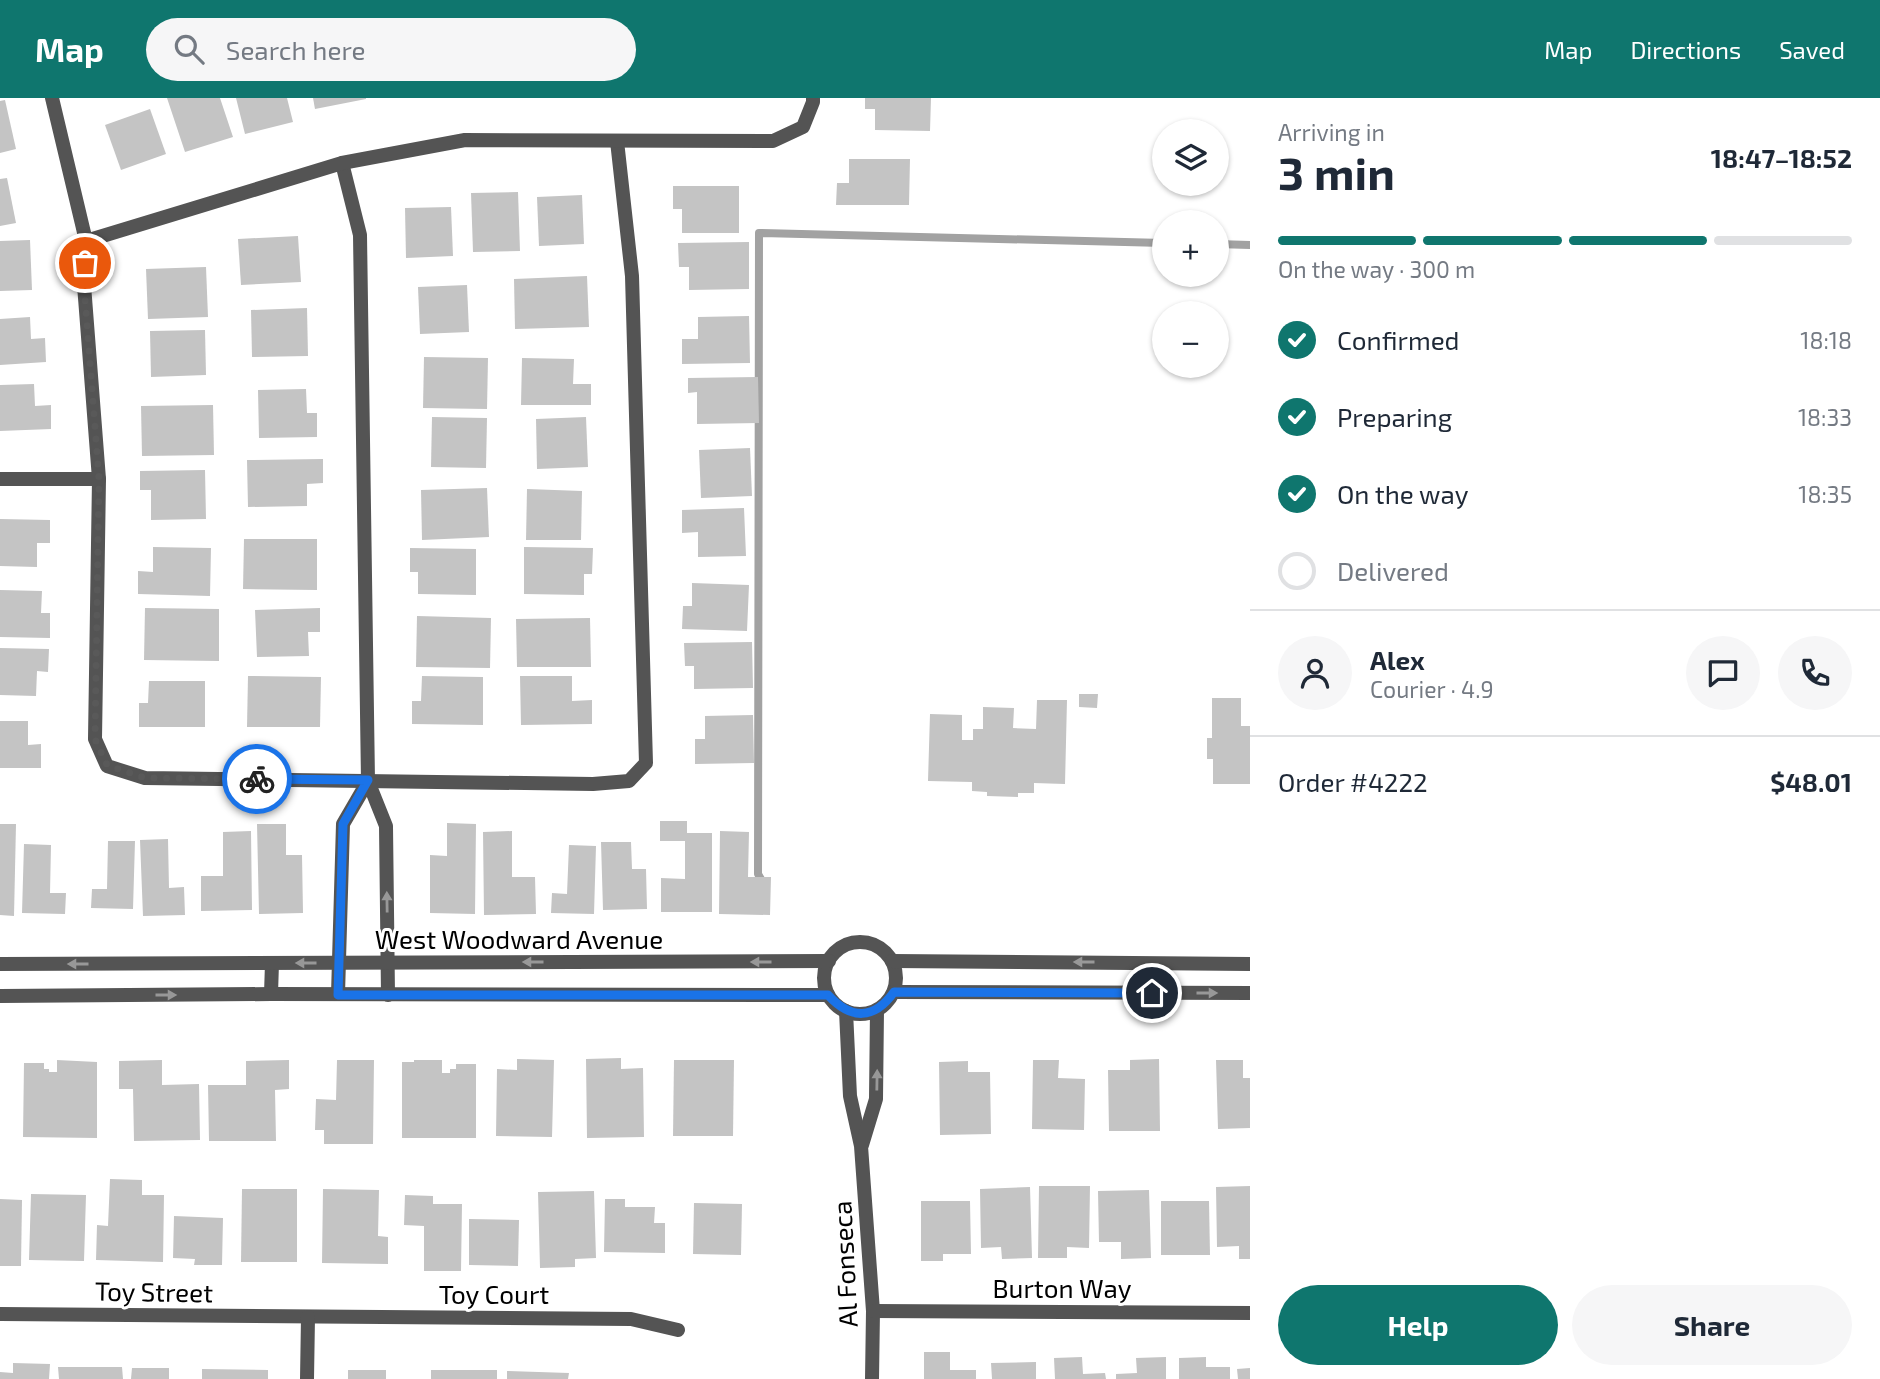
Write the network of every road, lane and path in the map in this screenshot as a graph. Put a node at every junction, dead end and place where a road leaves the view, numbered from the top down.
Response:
1 (52, 98) edge
2 (813, 98) edge
3 (617, 141) junction
4 (342, 163) junction
5 (86, 241) junction
6 (0, 479) edge
7 (99, 479) junction
8 (368, 780) junction
9 (829, 961) junction
10 (892, 961) junction
11 (272, 963) junction
12 (339, 963) junction
13 (389, 963) junction
14 (0, 964) edge
15 (1250, 964) edge
16 (894, 992) junction
17 (1250, 993) edge
18 (271, 994) junction
19 (338, 995) junction
20 (388, 995) junction
21 (828, 995) junction
22 (0, 996) edge
23 (877, 1010) junction
24 (846, 1011) junction
25 (862, 1146) junction
26 (873, 1311) junction
27 (1250, 1313) edge
28 (0, 1314) edge
29 (308, 1317) junction
30 (678, 1330) dead end
31 (307, 1379) edge
32 (872, 1379) edge

1 - 5 street
2 - 3 street
3 - 4 street
3 - 8 street
4 - 5 street
4 - 8 street
5 - 7 street
6 - 7 street
7 - 8 street
8 - 12 street
13 -> 8 street
9 - 10 street
9 -> 13 street, West Woodward Avenue
9 - 21 street
15 -> 10 street
10 - 16 street
12 -> 11 street, West Woodward Avenue
11 -> 14 street, West Woodward Avenue
11 - 18 street
12 - 13 street, West Woodward Avenue
12 - 19 street
13 - 20 street
16 -> 17 street
16 - 23 street
18 - 19 street
22 -> 18 street
19 - 20 street
20 - 21 street
21 - 24 street
23 - 24 street
25 -> 23 street, Al Fonseca
24 - 25 street, Al Fonseca
25 - 26 street, Al Fonseca
26 - 27 street, Burton Way
26 - 32 street, Al Fonseca
28 - 29 street, Toy Street
29 - 30 street, Toy Court
29 - 31 street

